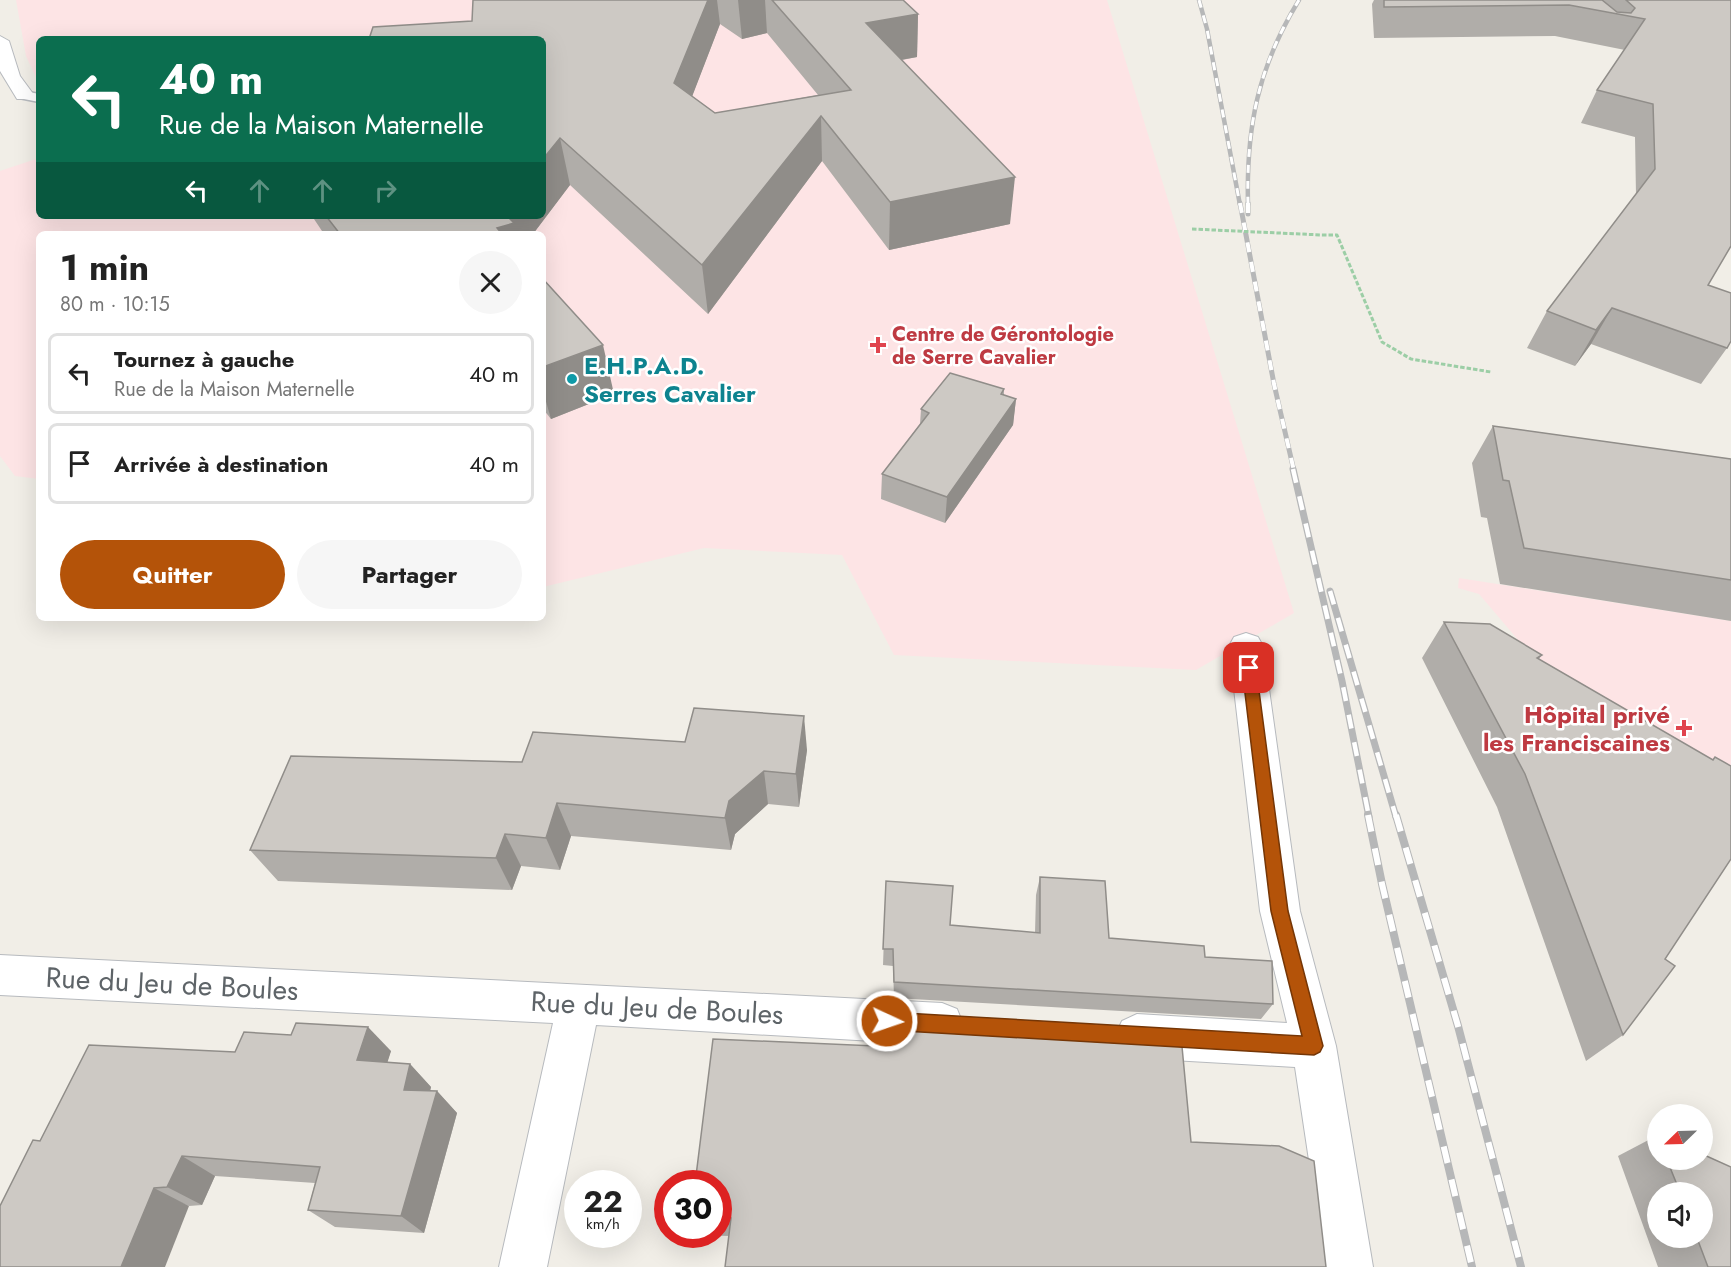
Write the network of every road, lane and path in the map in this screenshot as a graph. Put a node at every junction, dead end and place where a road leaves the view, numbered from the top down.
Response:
1 (0, 41) edge
2 (32, 97) edge
3 (1192, 229) dead end
4 (1491, 372) dead end
5 (1246, 646) dead end
6 (0, 975) edge
7 (579, 1003) junction
8 (982, 1027) edge
9 (1100, 1033) edge
10 (1314, 1046) junction
11 (523, 1267) edge
12 (1349, 1267) edge

1 - 2 street
3 - 4 path, bridge
5 - 10 street
6 - 7 street, Rue du Jeu de Boules
7 - 8 street, Rue du Jeu de Boules
7 - 11 street
9 - 10 street
10 - 12 street

